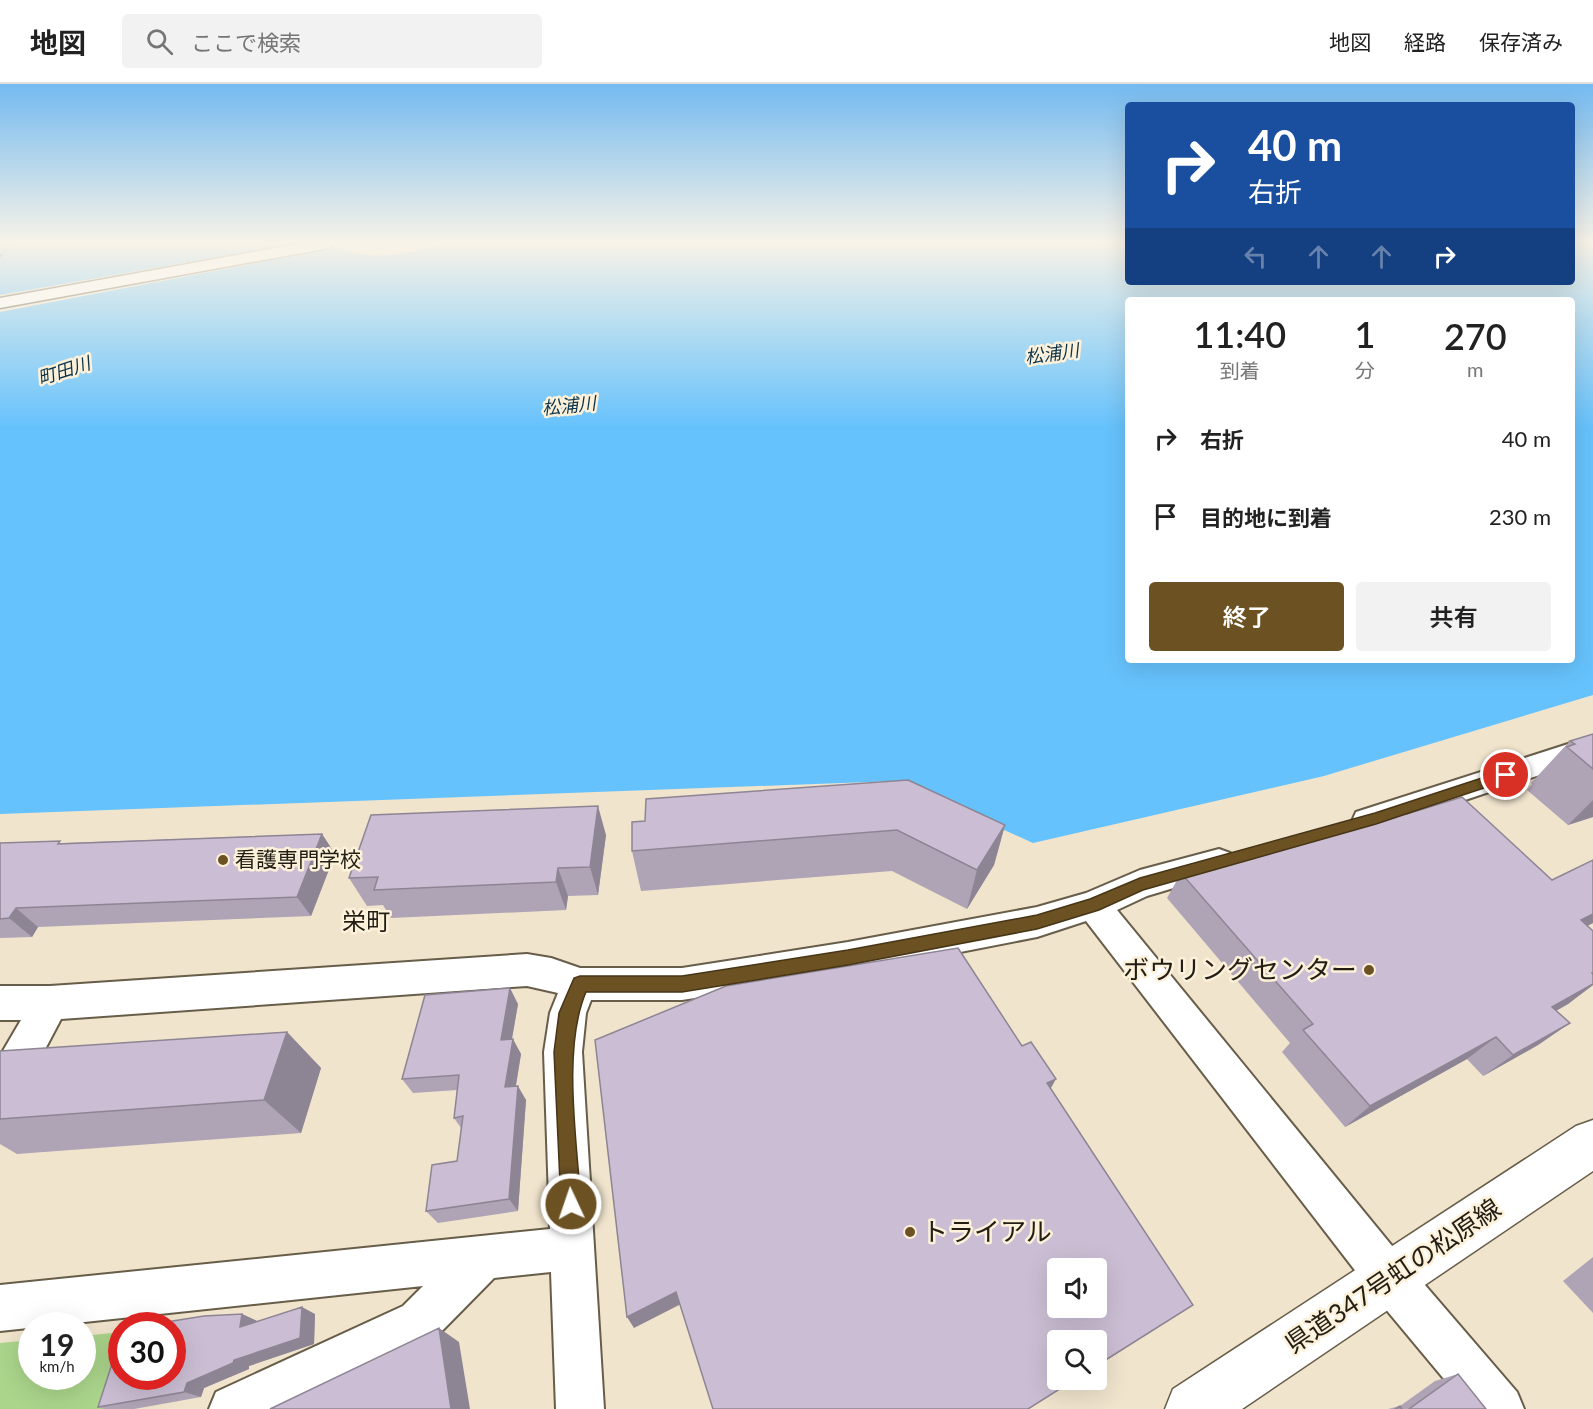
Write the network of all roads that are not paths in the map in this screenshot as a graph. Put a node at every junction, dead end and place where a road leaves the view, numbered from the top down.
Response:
1 (1593, 746) edge
2 (1342, 828) edge
3 (1241, 856) edge
4 (1093, 905) junction
5 (580, 984) junction
6 (0, 1003) edge
7 (50, 1003) junction
8 (0, 1094) edge
9 (1593, 1143) edge
10 (573, 1248) junction
11 (483, 1258) junction
12 (1390, 1279) junction
13 (0, 1308) edge
14 (233, 1409) edge
15 (580, 1409) edge
16 (1193, 1409) edge
17 (1500, 1409) edge

1 - 2 street
3 - 4 street
4 - 5 street
4 - 12 street
5 - 7 street
5 - 10 street
6 - 7 street
7 - 8 street
9 - 12 street, 県道347号虹の松原線
10 - 11 street
10 - 15 street
11 - 13 street
11 - 14 street
12 - 16 street, 県道347号虹の松原線
12 - 17 street

